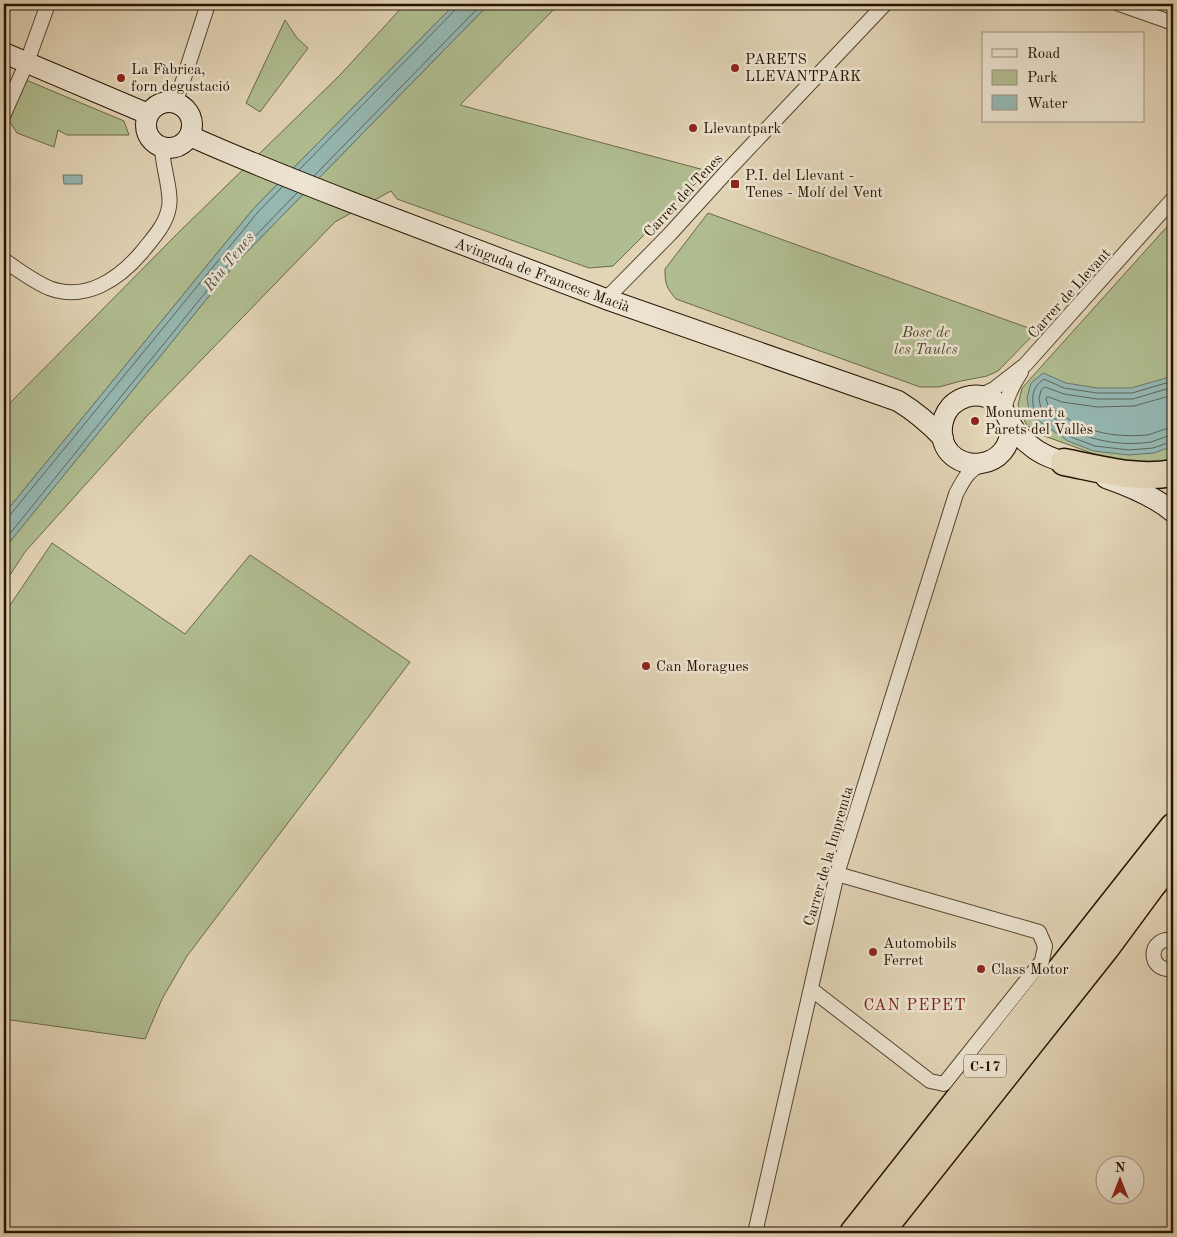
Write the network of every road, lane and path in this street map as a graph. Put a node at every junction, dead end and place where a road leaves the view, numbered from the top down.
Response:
1 (48, 4) edge
2 (208, 4) edge
3 (886, 4) edge
4 (1119, 4) edge
5 (1173, 23) edge
6 (4, 52) edge
7 (27, 62) junction
8 (175, 102) junction
9 (4, 114) edge
10 (148, 114) junction
11 (190, 136) junction
12 (162, 147) junction
13 (1173, 199) edge
14 (4, 260) edge
15 (606, 299) junction
16 (1026, 365) junction
17 (979, 396) junction
18 (898, 401) junction
19 (953, 404) junction
20 (1007, 416) junction
21 (947, 446) junction
22 (1053, 458) junction
23 (990, 460) junction
24 (1173, 473) edge
25 (1129, 486) junction
26 (1173, 492) edge
27 (956, 494) junction
28 (1173, 512) edge
29 (1173, 819) edge
30 (1173, 828) edge
31 (1173, 858) edge
32 (1173, 869) edge
33 (837, 874) junction
34 (1144, 880) junction
35 (1173, 940) edge
36 (1173, 969) edge
37 (811, 989) junction
38 (755, 1233) edge
39 (853, 1233) edge
40 (880, 1233) edge

1 - 7 street
2 - 8 street
3 - 15 street, Carrer del Tenes
4 - 5 street
6 - 7 street
7 - 9 street
7 - 10 street
8 - 10 street
8 - 11 street
10 - 12 street
11 - 12 street
11 - 15 street, Avinguda de Francesc Macià
12 - 14 street
13 - 16 street, Carrer de Llevant
15 - 18 street, Avinguda de Francesc Macià
16 - 17 street, Carrer de Llevant
16 - 20 street
17 - 19 street
17 - 20 street
18 - 19 street
18 - 21 street
19 - 21 street
20 - 22 street
20 - 23 street
21 - 23 street
21 - 27 street
22 - 23 street
22 - 24 highway
22 - 25 street
23 - 27 street
25 - 26 street
25 - 28 street
27 - 33 street, Carrer de la Impremta
29 - 34 highway
30 - 34 highway, C-17
31 - 34 highway, C-17
32 - 34 highway
33 - 37 street, Carrer de la Impremta
33 - 37 street
34 - 39 highway, C-17
34 - 40 highway, C-17
35 - 36 street
37 - 38 street, Carrer de la Impremta

